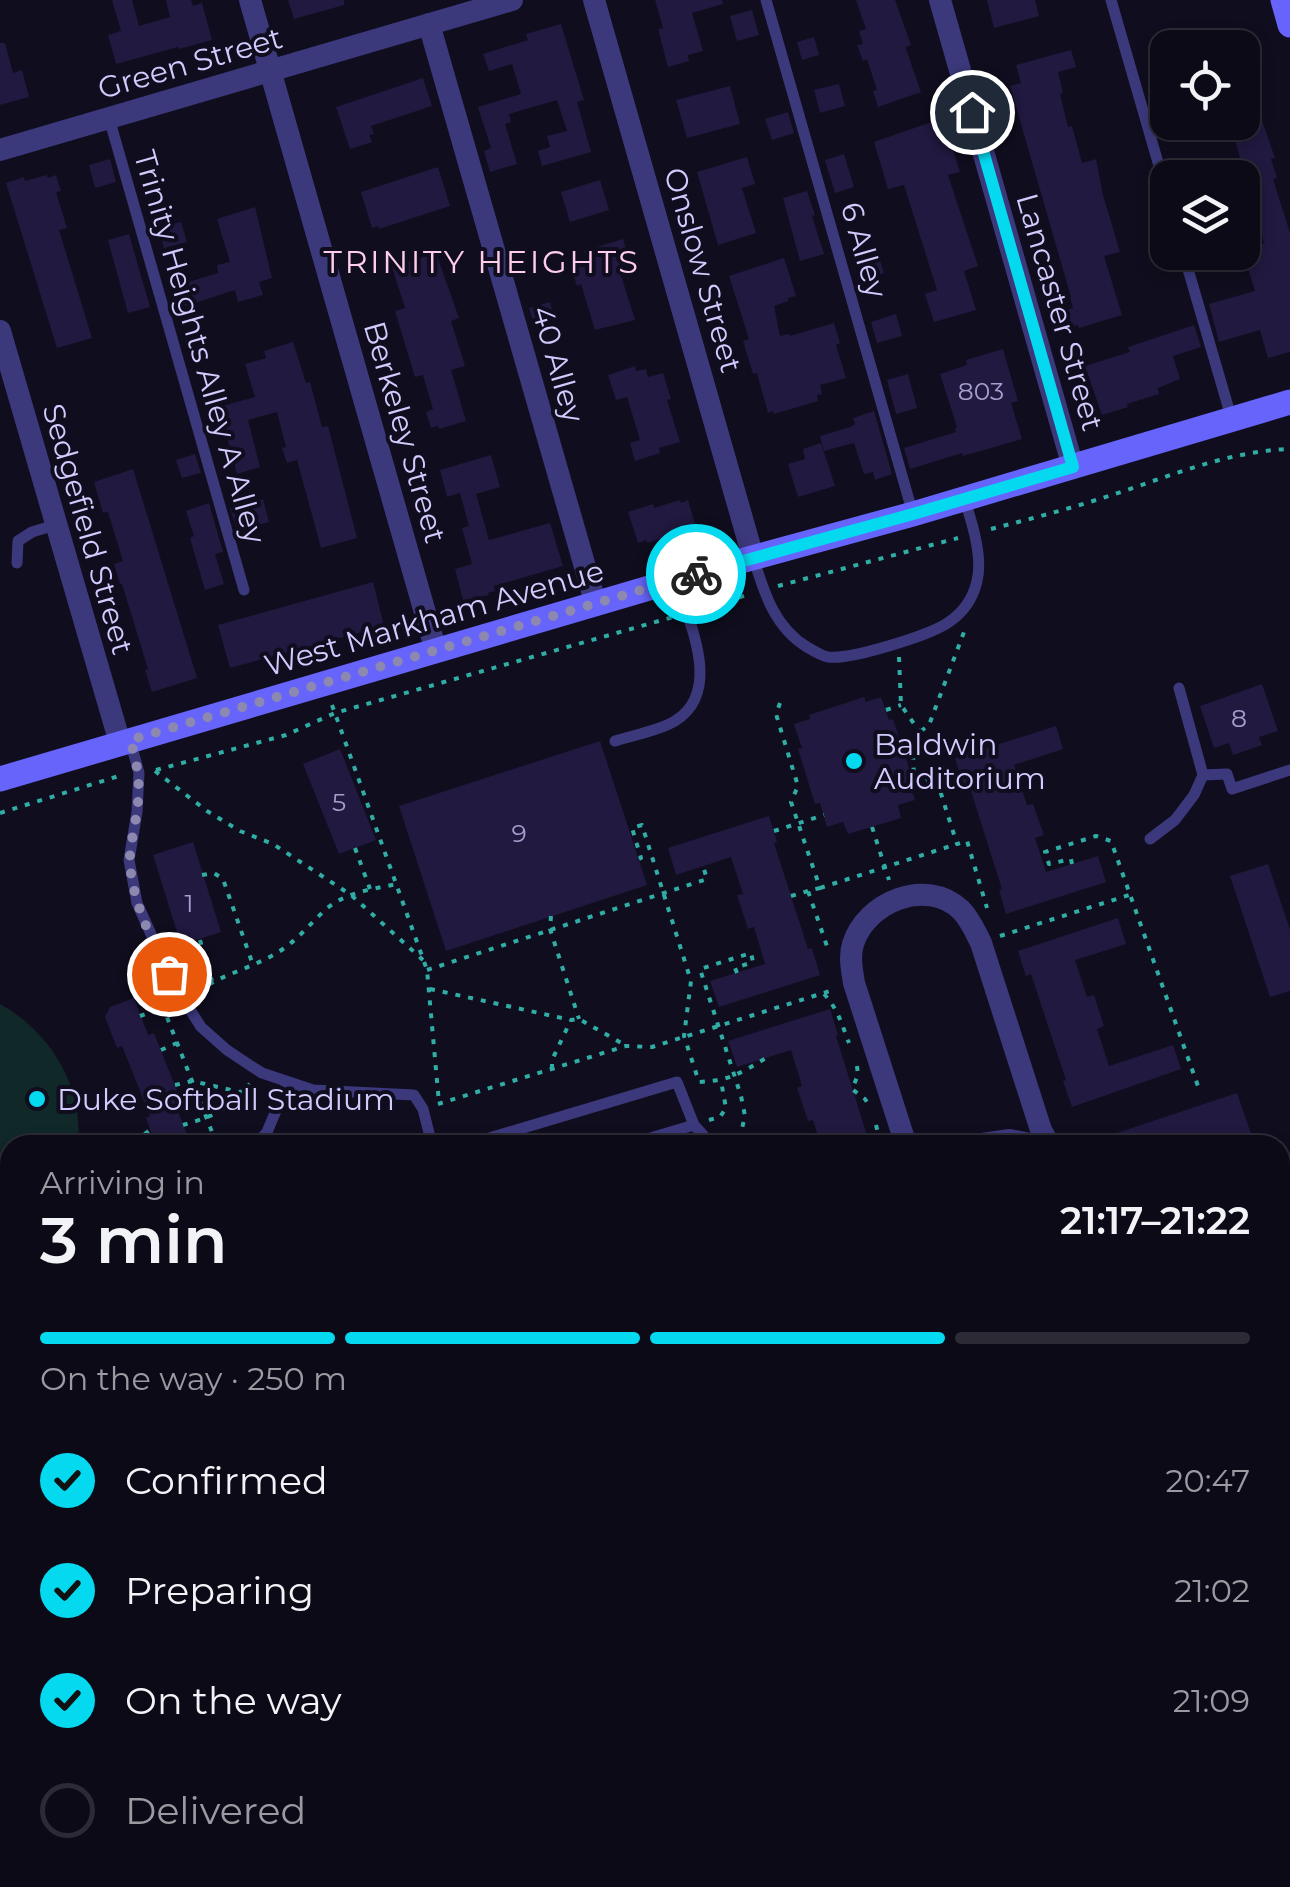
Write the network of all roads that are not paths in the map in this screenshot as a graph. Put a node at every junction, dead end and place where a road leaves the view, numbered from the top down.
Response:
1 (250, 0) edge
2 (512, 0) edge
3 (594, 0) edge
4 (766, 0) edge
5 (940, 0) edge
6 (1111, 0) edge
7 (1283, 0) edge
8 (429, 24) junction
9 (1290, 25) edge
10 (270, 70) junction
11 (109, 118) junction
12 (0, 150) edge
13 (1157, 160) edge
14 (1188, 270) edge
15 (0, 331) edge
16 (1290, 402) edge
17 (1232, 420) junction
18 (1073, 467) junction
19 (964, 498) junction
20 (913, 514) junction
21 (55, 525) junction
22 (753, 557) junction
23 (17, 563) dead end
24 (676, 580) junction
25 (244, 590) dead end
26 (596, 605) junction
27 (436, 650) junction
28 (1179, 688) dead end
29 (125, 742) junction
30 (615, 742) dead end
31 (1290, 770) edge
32 (1203, 775) junction
33 (0, 779) edge
34 (1150, 839) dead end
35 (288, 1082) junction
36 (694, 1124) junction
37 (268, 1135) edge
38 (430, 1135) edge
39 (499, 1135) edge
40 (658, 1135) edge
41 (703, 1135) edge
42 (903, 1135) edge
43 (1044, 1135) edge

1 - 10 street, Berkeley Street
2 - 8 street, Green Street
3 - 22 street, Onslow Street
4 - 20 lane, 6 Alley
5 - 18 street, Lancaster Street
6 - 13 lane
7 - 9 street
8 - 10 street, Green Street
8 - 26 street, 40 Alley
10 - 11 street, Green Street
10 - 27 street, Berkeley Street
11 - 12 street, Green Street
11 - 25 lane, Trinity Heights Alley A Alley
14 - 17 lane
15 - 21 street, Sedgefield Street
16 - 17 street, West Markham Avenue
17 - 18 street, West Markham Avenue
18 - 19 street, West Markham Avenue
19 - 20 street, West Markham Avenue
19 - 22 lane
20 - 22 street, West Markham Avenue
21 - 23 lane
21 - 29 street, Sedgefield Street
22 - 24 street, West Markham Avenue
24 - 26 street, West Markham Avenue
24 - 30 lane
26 - 27 street, West Markham Avenue
27 - 29 street, West Markham Avenue
28 - 32 lane
29 - 33 street, West Markham Avenue
29 - 35 lane
31 - 32 lane
32 - 34 lane
35 - 37 lane
35 - 38 lane
36 - 39 lane
36 - 40 lane
36 - 41 lane
42 - 43 street

